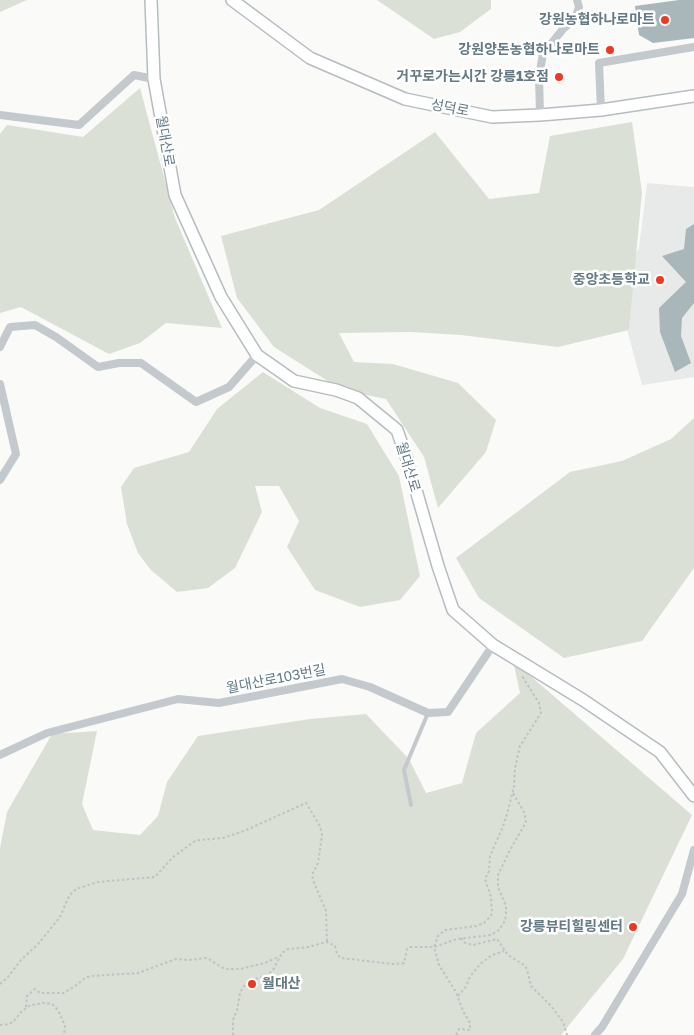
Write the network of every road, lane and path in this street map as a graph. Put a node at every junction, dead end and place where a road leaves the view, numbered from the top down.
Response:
1 (152, 0) edge
2 (232, 0) edge
3 (577, 0) edge
4 (694, 47) edge
5 (154, 80) junction
6 (694, 96) edge
7 (601, 110) junction
8 (0, 115) edge
9 (540, 115) junction
10 (0, 347) edge
11 (257, 355) junction
12 (0, 384) edge
13 (0, 480) edge
14 (493, 645) junction
15 (522, 676) dead end
16 (428, 713) junction
17 (0, 754) edge
18 (513, 793) junction
19 (694, 796) edge
20 (411, 805) dead end
21 (694, 850) edge
22 (462, 938) junction
23 (327, 942) junction
24 (434, 947) junction
25 (504, 951) junction
26 (280, 957) junction
27 (0, 984) edge
28 (458, 996) junction
29 (26, 1007) junction
30 (0, 1025) edge
31 (64, 1035) edge
32 (233, 1035) edge
33 (456, 1035) edge
34 (567, 1035) edge
35 (595, 1035) edge

1 - 5 street, 월대산로
2 - 9 street, 성덕로
3 - 9 street
4 - 7 street
5 - 8 street
5 - 11 street, 월대산로
6 - 7 street, 성덕로
7 - 9 street, 성덕로
10 - 11 street
11 - 14 street, 월대산로
12 - 13 street
14 - 16 street
14 - 19 street, 월대산로
15 - 18 path
16 - 17 street, 월대산로103번길
16 - 20 lane
18 - 22 path
18 - 24 path
21 - 35 street
22 - 24 path
22 - 25 path
23 - 24 path
23 - 26 path
23 - 27 path
24 - 28 path
25 - 28 path
25 - 34 path
26 - 29 path
26 - 32 path
28 - 33 path
29 - 30 path
29 - 31 path

